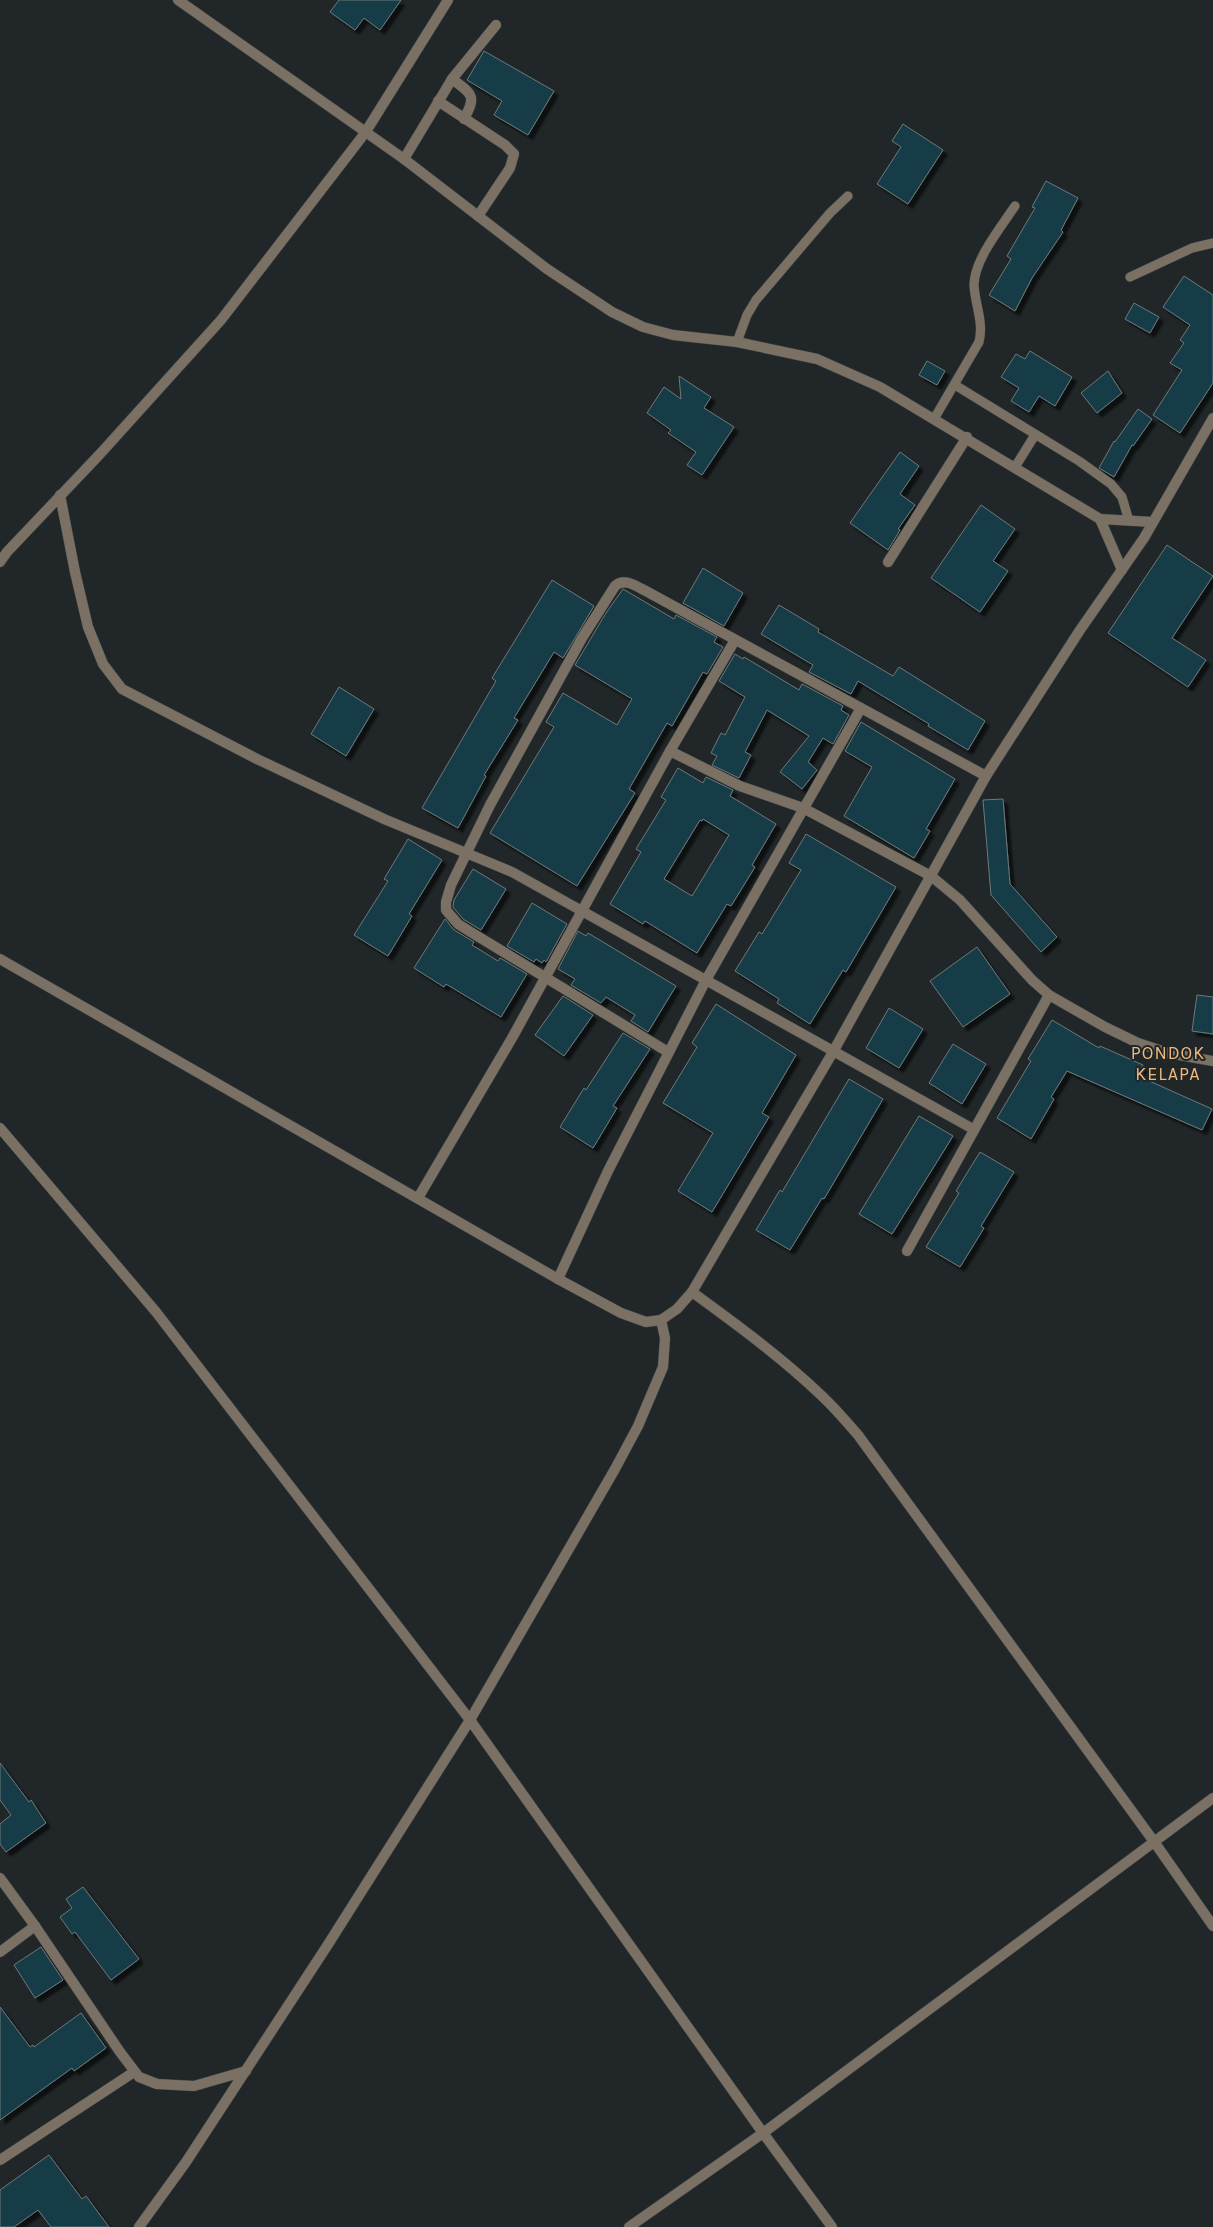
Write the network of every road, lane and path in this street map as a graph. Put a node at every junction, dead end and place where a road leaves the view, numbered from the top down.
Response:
1 (178, 0) edge
2 (448, 0) edge
3 (496, 25) dead end
4 (452, 79) junction
5 (438, 101) junction
6 (464, 119) junction
7 (365, 133) junction
8 (404, 159) junction
9 (848, 196) dead end
10 (1014, 206) dead end
11 (478, 216) junction
12 (1213, 243) edge
13 (1130, 277) dead end
14 (737, 342) junction
15 (954, 385) junction
16 (1213, 418) edge
17 (934, 419) junction
18 (1035, 435) junction
19 (967, 437) junction
20 (1016, 467) junction
21 (60, 495) junction
22 (1100, 519) junction
23 (1129, 521) junction
24 (1153, 522) junction
25 (0, 562) edge
26 (888, 562) dead end
27 (1122, 570) junction
28 (735, 640) junction
29 (861, 708) junction
30 (670, 751) junction
31 (986, 776) junction
32 (803, 808) junction
33 (467, 852) junction
34 (932, 876) junction
35 (582, 910) junction
36 (0, 959) edge
37 (545, 978) junction
38 (706, 980) junction
39 (1049, 995) junction
40 (668, 1052) junction
41 (833, 1052) junction
42 (1213, 1061) edge
43 (0, 1128) edge
44 (974, 1129) junction
45 (418, 1198) junction
46 (907, 1250) dead end
47 (558, 1279) junction
48 (692, 1292) junction
49 (661, 1320) junction
50 (470, 1720) junction
51 (1213, 1798) edge
52 (1155, 1843) junction
53 (0, 1878) edge
54 (35, 1926) junction
55 (1213, 1926) edge
56 (0, 1952) edge
57 (246, 2071) junction
58 (134, 2072) junction
59 (762, 2133) junction
60 (0, 2160) edge
61 (139, 2227) edge
62 (629, 2227) edge
63 (832, 2227) edge

1 - 7 street
2 - 7 street
3 - 4 street
4 - 5 street
4 - 6 street
5 - 6 street
5 - 8 street
6 - 11 street
7 - 8 street
7 - 21 street
8 - 11 street
9 - 14 lane
10 - 15 lane
11 - 14 street
12 - 13 lane
14 - 17 street
15 - 17 lane
15 - 18 lane
16 - 24 street
17 - 19 street
18 - 20 lane
18 - 23 lane
19 - 20 street
19 - 26 street
20 - 22 street
21 - 25 street
21 - 33 street
22 - 23 street
22 - 27 street
23 - 24 street
24 - 27 street
27 - 31 street
28 - 29 street
28 - 30 street
28 - 33 street
29 - 31 street
29 - 32 street
30 - 32 street
30 - 35 street
31 - 34 street
32 - 34 street
32 - 38 street
33 - 35 street
33 - 37 street
34 - 39 street
34 - 41 street
35 - 37 street
35 - 38 street
36 - 45 street
37 - 40 street
37 - 45 street
38 - 40 street
38 - 41 street
39 - 42 street
39 - 44 street
40 - 47 street
41 - 44 street
41 - 48 street
43 - 50 street
44 - 46 street
45 - 47 street
47 - 49 street
48 - 49 street
48 - 52 street
49 - 50 street
50 - 57 street
50 - 59 street
51 - 52 street
52 - 55 street
52 - 59 street
53 - 54 street
54 - 56 street
54 - 58 street
57 - 58 street
57 - 61 street
58 - 60 street
59 - 62 street
59 - 63 street

